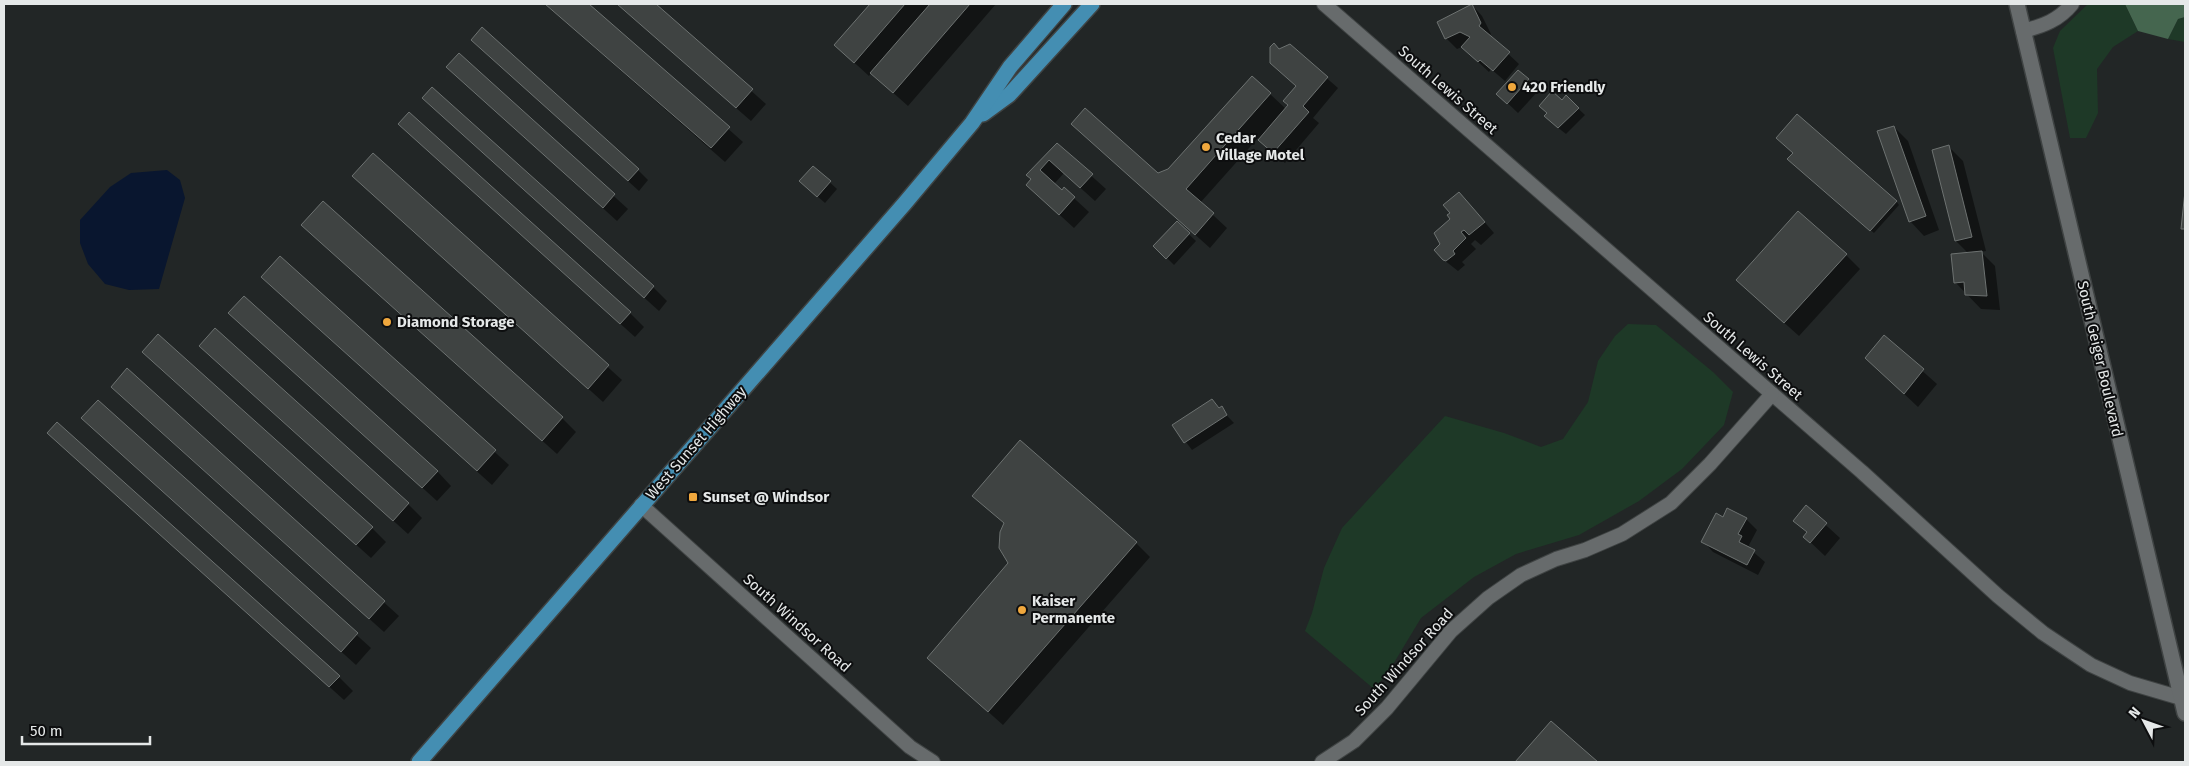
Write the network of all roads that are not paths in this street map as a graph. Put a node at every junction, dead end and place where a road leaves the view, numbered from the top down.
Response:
1 (1064, 4) edge
2 (1092, 4) edge
3 (1324, 4) edge
4 (2016, 4) edge
5 (2072, 4) edge
6 (2023, 31) junction
7 (972, 123) junction
8 (1772, 394) junction
9 (641, 505) junction
10 (2181, 698) junction
11 (2185, 713) edge
12 (419, 762) edge
13 (933, 762) edge
14 (1322, 762) edge

1 - 7 main road, West Sunset Highway
2 - 7 main road, West Sunset Highway
3 - 8 street, South Lewis Street
4 - 6 street, South Geiger Boulevard
5 - 6 street
6 - 10 street, South Geiger Boulevard
7 - 9 main road, West Sunset Highway
8 - 10 street, South Lewis Street
8 - 14 street, South Windsor Road
9 - 12 main road, West Sunset Highway
9 - 13 street, South Windsor Road
10 - 11 street, South Geiger Boulevard

